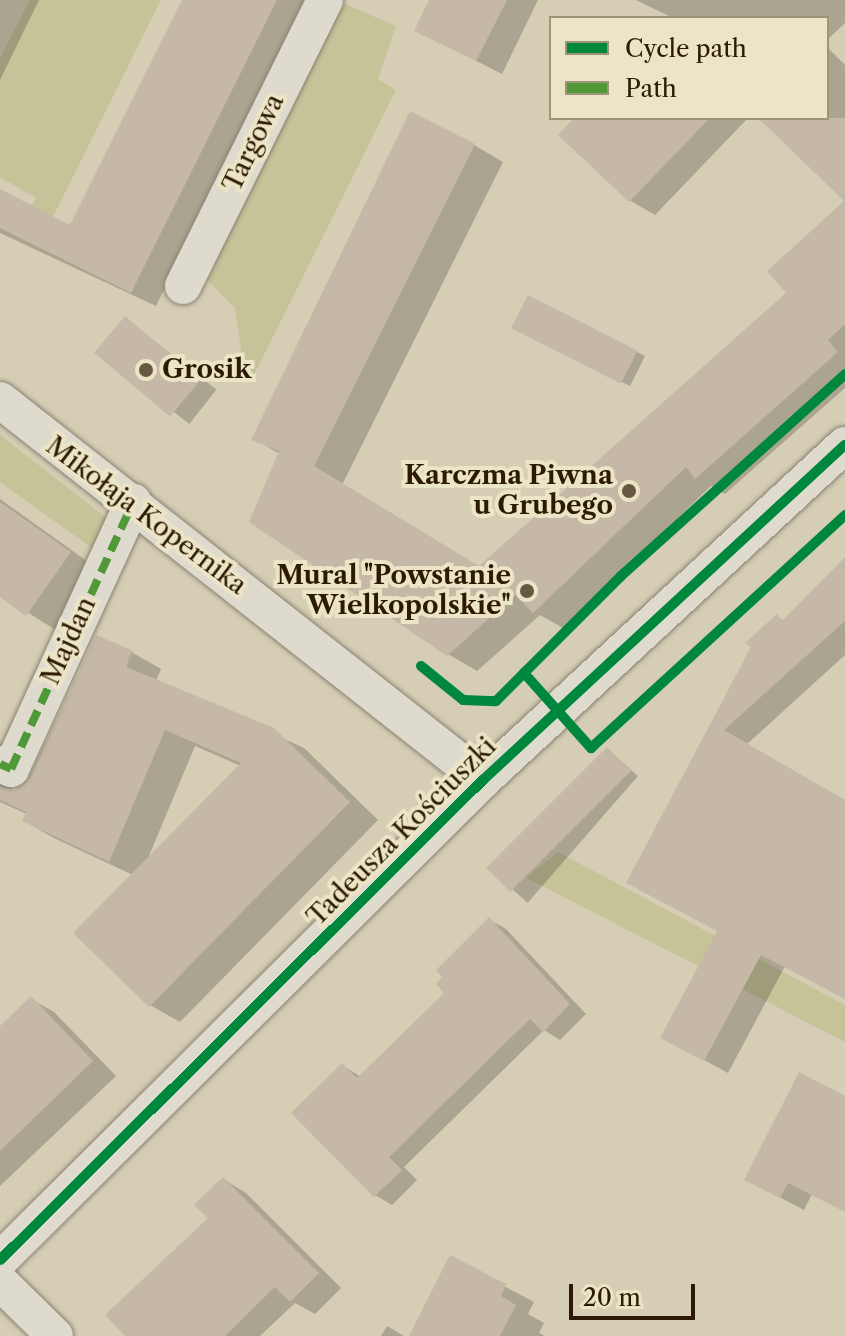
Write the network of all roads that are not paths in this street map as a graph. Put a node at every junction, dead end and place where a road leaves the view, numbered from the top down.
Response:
1 (325, 0) edge
2 (183, 286) dead end
3 (0, 400) edge
4 (845, 445) edge
5 (133, 502) junction
6 (0, 764) edge
7 (483, 780) junction
8 (0, 1260) edge
9 (0, 1282) edge
10 (55, 1336) edge

1 - 2 street, Targowa
3 - 5 street, Mikołaja Kopernika
4 - 7 street, Tadeusza Kościuszki
5 - 6 street, Majdan
5 - 7 street, Mikołaja Kopernika
7 - 8 street, Tadeusza Kościuszki
9 - 10 street

